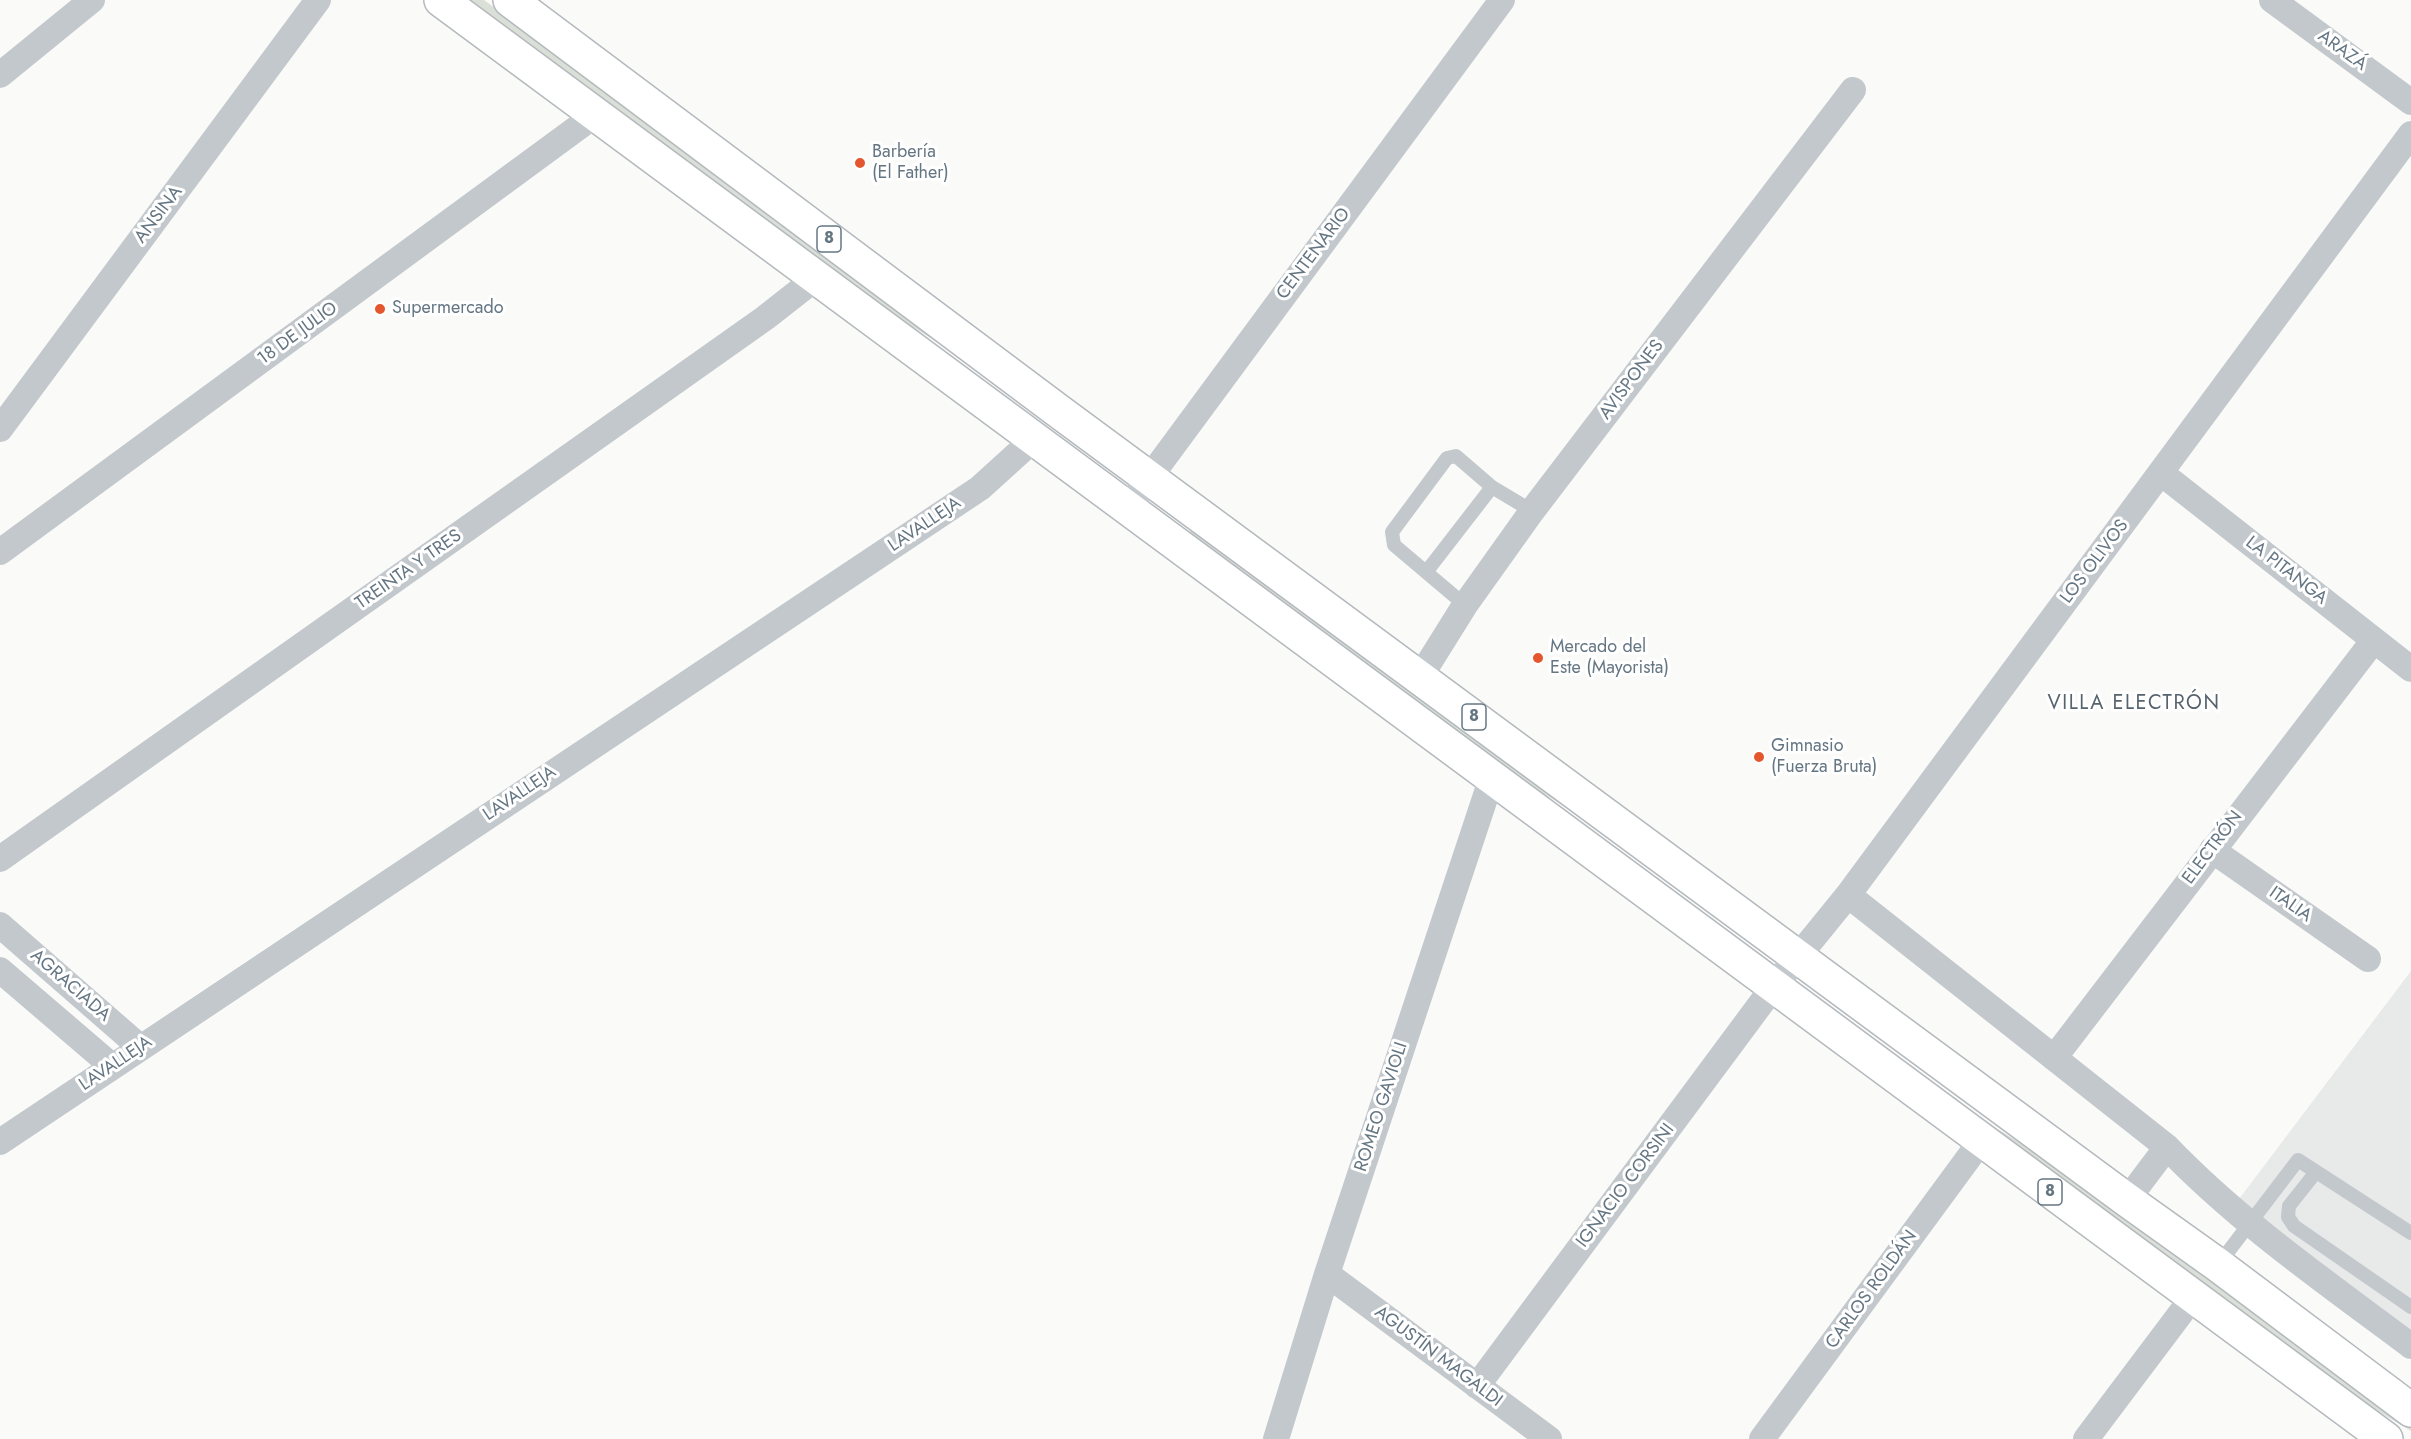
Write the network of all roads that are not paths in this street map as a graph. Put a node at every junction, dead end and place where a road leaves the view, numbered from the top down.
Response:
1 (92, 0) edge
2 (318, 0) edge
3 (441, 0) edge
4 (1502, 0) edge
5 (2272, 0) edge
6 (515, 1) edge
7 (0, 75) edge
8 (1853, 90) dead end
9 (2411, 102) edge
10 (595, 115) junction
11 (2411, 134) edge
12 (816, 278) junction
13 (0, 429) edge
14 (1034, 439) junction
15 (2161, 473) junction
16 (1149, 477) junction
17 (1492, 487) junction
18 (1127, 508) junction
19 (1532, 511) junction
20 (0, 552) edge
21 (1427, 572) junction
22 (1465, 605) junction
23 (2374, 640) junction
24 (2411, 669) edge
25 (1420, 676) junction
26 (1492, 777) junction
27 (2212, 850) junction
28 (0, 860) edge
29 (1848, 895) junction
30 (0, 925) edge
31 (1798, 958) junction
32 (2368, 959) dead end
33 (0, 970) edge
34 (1774, 986) junction
35 (140, 1047) junction
36 (2054, 1058) junction
37 (112, 1066) junction
38 (1981, 1141) junction
39 (0, 1142) edge
40 (2167, 1147) junction
41 (2316, 1172) junction
42 (2127, 1200) junction
43 (2248, 1223) junction
44 (2411, 1233) edge
45 (2218, 1265) junction
46 (1327, 1274) junction
47 (2193, 1297) junction
48 (2411, 1307) edge
49 (2411, 1347) edge
50 (1477, 1386) junction
51 (2411, 1410) edge
52 (1276, 1439) edge
53 (1549, 1439) edge
54 (1762, 1439) edge
55 (2085, 1439) edge
56 (2386, 1439) edge

1 - 7 street
2 - 13 street, ANSINA
3 - 10 highway, 8
4 - 16 street, CENTENARIO
5 - 9 street, ARAZÁ
6 - 16 highway, 8
8 - 19 street, AVISPONES
10 - 12 highway, 8
10 - 20 street, 18 DE JULIO
11 - 15 street, LOS OLIVOS
12 - 14 highway, 8
12 - 28 street, TREINTA Y TRES
14 - 18 highway, 8
14 - 35 street, LAVALLEJA
15 - 23 street, LA PITANGA
15 - 29 street, LOS OLIVOS
16 - 18 street, CENTENARIO
16 - 25 highway, 8
17 - 19 lane
17 - 21 lane
17 - 21 lane
18 - 26 highway, 8
19 - 22 street, AVISPONES
21 - 22 lane
22 - 25 street, AVISPONES
23 - 24 street, LA PITANGA
23 - 27 street, ELECTRÓN
25 - 31 highway, 8
26 - 34 highway, 8
26 - 46 street, ROMEO GAVIOLI
27 - 32 street, ITALIA
27 - 36 street, ELECTRÓN
29 - 31 street, LOS OLIVOS
29 - 36 street
30 - 35 street, AGRACIADA
31 - 34 street, LOS OLIVOS
31 - 42 highway, 8
33 - 37 street, AGRACIADA
34 - 38 highway, 8
34 - 50 street, IGNACIO CORSINI
35 - 37 street, LAVALLEJA
36 - 40 street
37 - 39 street, LAVALLEJA
38 - 47 highway, 8
38 - 54 street, CARLOS ROLDÁN
40 - 42 street
40 - 43 street
41 - 43 lane
41 - 44 lane
41 - 48 lane
42 - 45 highway, 8
43 - 45 lane
43 - 49 street
45 - 51 highway, 8
46 - 50 street, AGUSTÍN MAGALDI
46 - 52 street, ROMEO GAVIOLI
47 - 55 street
47 - 56 highway, 8
50 - 53 street, AGUSTÍN MAGALDI

